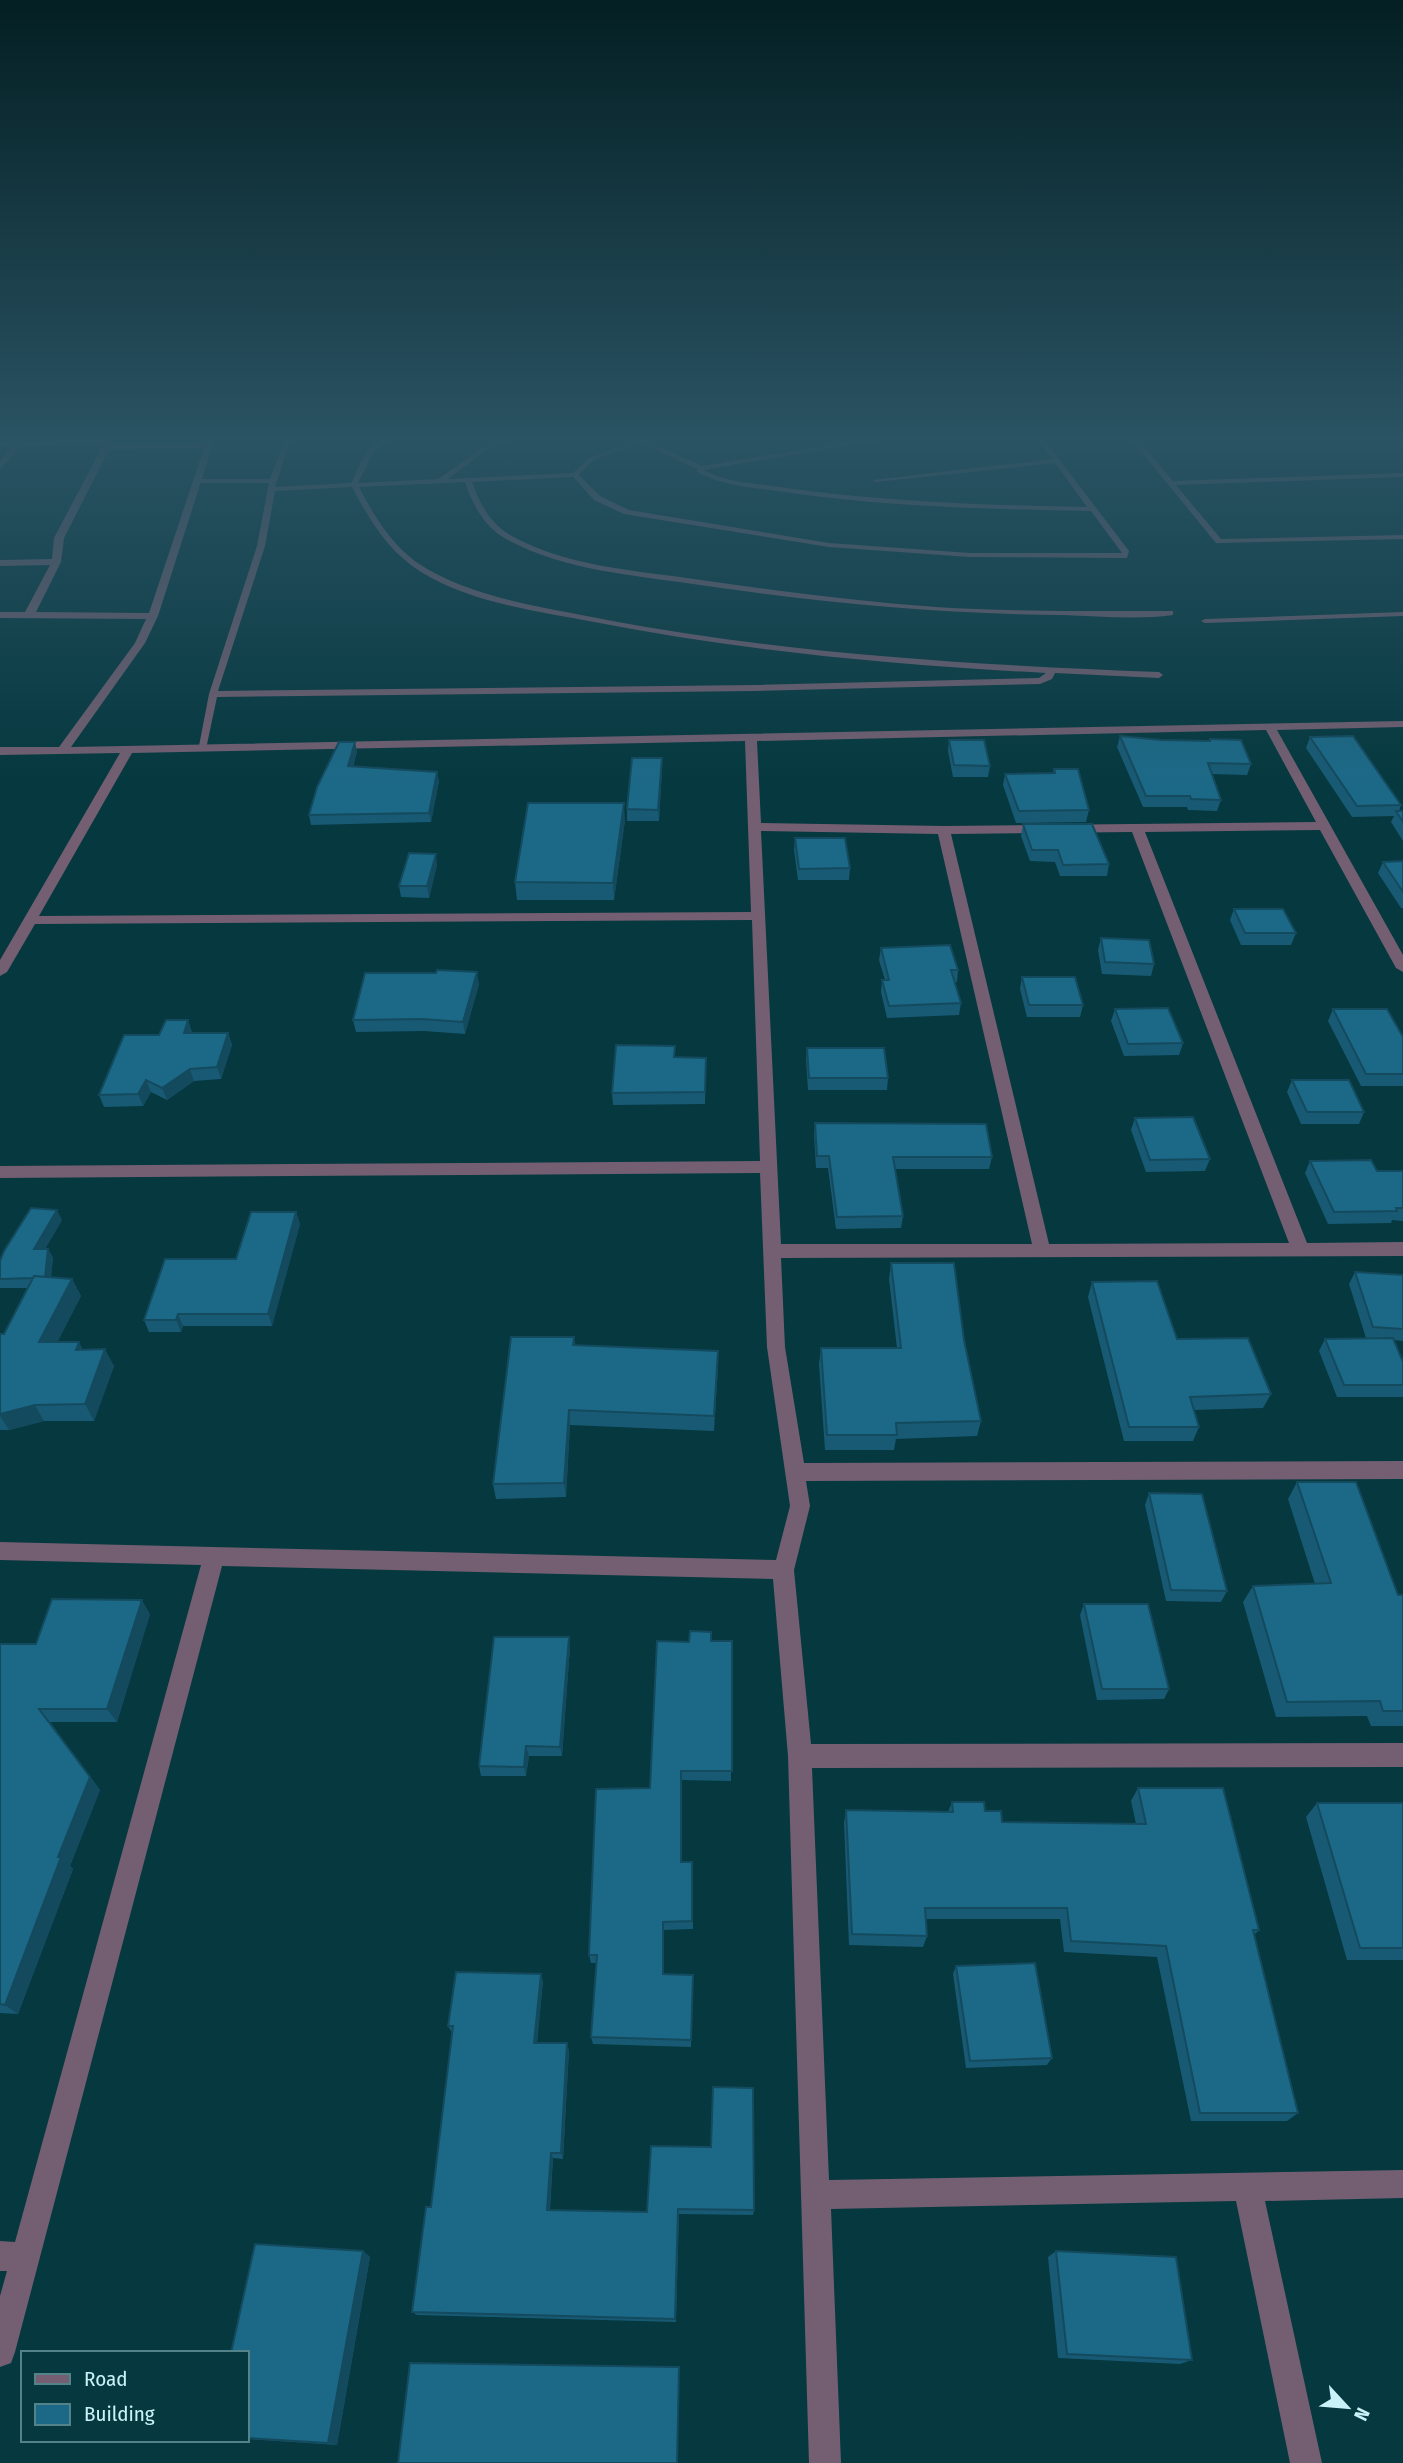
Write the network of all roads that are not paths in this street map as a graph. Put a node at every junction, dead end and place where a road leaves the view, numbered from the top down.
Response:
1 (58, 553) edge
2 (174, 553) edge
3 (259, 553) edge
4 (400, 553) edge
5 (551, 553) edge
6 (941, 553) edge
7 (1126, 553) edge
8 (56, 562) junction
9 (0, 563) edge
10 (1170, 613) dead end
11 (1403, 614) edge
12 (0, 615) edge
13 (29, 615) junction
14 (153, 616) junction
15 (1205, 621) dead end
16 (1051, 671) junction
17 (1159, 676) dead end
18 (213, 694) junction
19 (1402, 725) edge
20 (1269, 726) junction
21 (751, 736) junction
22 (201, 749) junction
23 (128, 750) junction
24 (0, 751) edge
25 (63, 751) junction
26 (1325, 826) junction
27 (756, 827) junction
28 (1137, 828) junction
29 (944, 830) junction
30 (759, 916) junction
31 (31, 920) junction
32 (1403, 968) edge
33 (0, 972) edge
34 (768, 1167) junction
35 (0, 1172) edge
36 (1403, 1249) edge
37 (1042, 1250) junction
38 (1301, 1250) junction
39 (772, 1251) junction
40 (1403, 1470) edge
41 (796, 1472) junction
42 (0, 1551) edge
43 (214, 1556) junction
44 (783, 1570) junction
45 (1403, 1755) edge
46 (800, 1756) junction
47 (1403, 2184) edge
48 (1248, 2188) junction
49 (816, 2195) junction
50 (13, 2257) edge
51 (0, 2352) edge
52 (825, 2463) edge
53 (1306, 2463) edge

1 - 8 street
2 - 14 street
3 - 18 lane
4 - 16 lane
5 - 10 lane
6 - 7 lane
8 - 9 street
8 - 13 street
11 - 15 lane
12 - 13 street
13 - 14 street
14 - 25 street
16 - 17 lane
16 - 18 lane
18 - 22 lane
19 - 20 street
20 - 21 street
20 - 26 street
21 - 22 street
21 - 27 street
22 - 23 street
23 - 25 street
23 - 31 street
24 - 25 street
26 - 28 street
26 - 32 street
27 - 29 street
27 - 30 street
28 - 29 street
28 - 38 street
29 - 37 street
30 - 31 street
30 - 34 street
31 - 33 street
34 - 35 street
34 - 39 street
36 - 38 street
37 - 38 street
37 - 39 street
39 - 41 street
40 - 41 street
41 - 44 street
42 - 43 street
43 - 44 street
43 - 50 street
44 - 46 street
45 - 46 street
46 - 49 street
47 - 48 street
48 - 49 street
48 - 53 street
49 - 52 street
50 - 51 street

